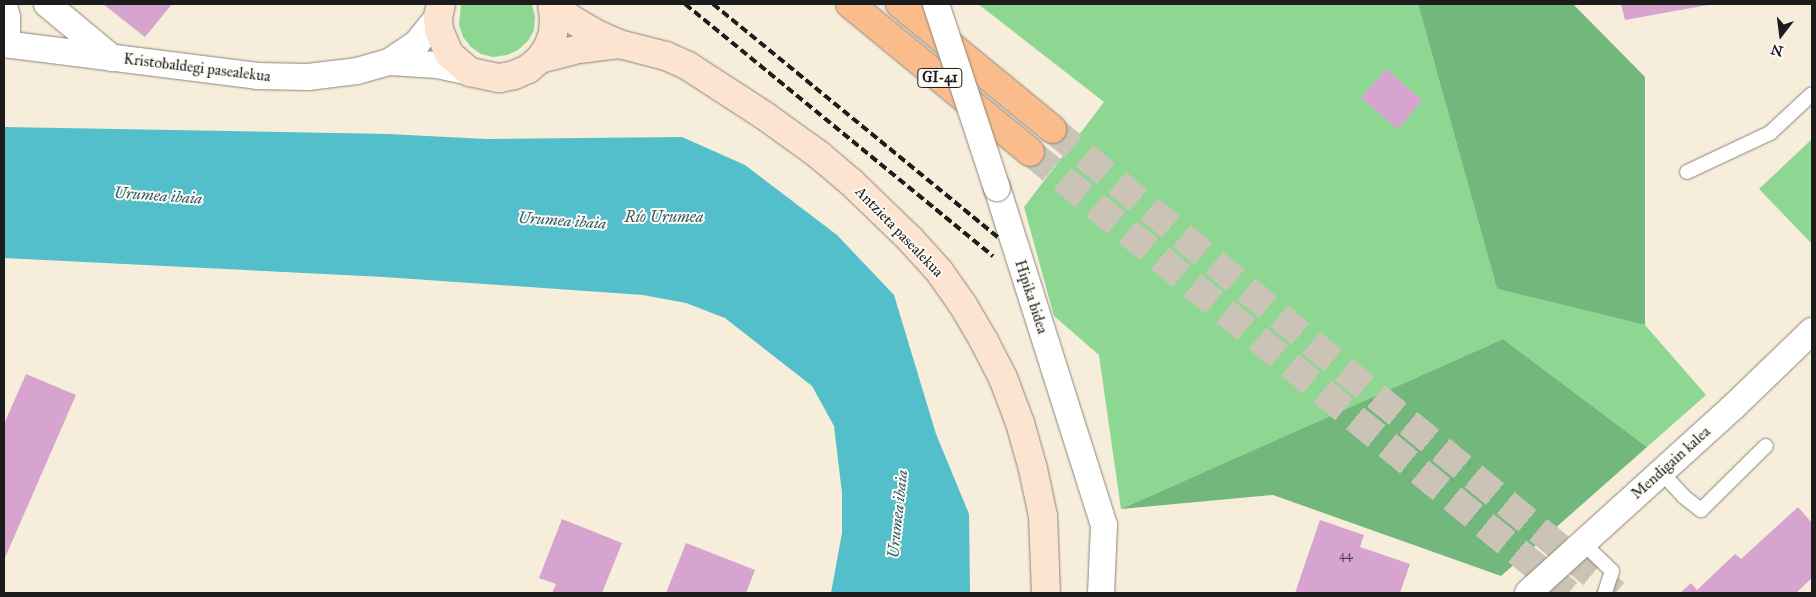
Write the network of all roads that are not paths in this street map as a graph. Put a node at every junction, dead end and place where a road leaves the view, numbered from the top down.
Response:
1 (47, 4) edge
2 (552, 4) edge
3 (850, 4) edge
4 (900, 4) edge
5 (936, 4) edge
6 (4, 6) edge
7 (440, 10) edge
8 (5, 44) edge
9 (619, 44) junction
10 (112, 58) junction
11 (540, 59) junction
12 (389, 62) junction
13 (470, 72) junction
14 (1812, 94) edge
15 (1052, 129) tunnel mouth
16 (1030, 152) tunnel mouth
17 (1687, 172) dead end
18 (1812, 330) edge
19 (1766, 446) dead end
20 (1661, 472) junction
21 (1583, 543) junction
22 (1046, 593) edge
23 (1101, 593) edge
24 (1528, 593) edge
25 (1605, 593) edge

1 - 10 street
2 - 9 main road, Antzieta pasealekua
2 - 11 main road
3 - 16 main road, GI-41
4 - 15 main road, GI-41
5 - 23 street, Hipika bidea, bridge
6 - 8 street
7 - 12 street, Kristobaldegi pasealekua
7 - 13 main road
8 - 10 street, Kristobaldegi pasealekua
9 - 11 main road, Antzieta pasealekua
9 - 22 main road, Antzieta pasealekua
10 - 12 street, Kristobaldegi pasealekua
11 - 13 main road
12 - 13 street, Kristobaldegi pasealekua
14 - 17 lane
18 - 20 street, Mendigain kalea
19 - 20 lane
20 - 21 street, Mendigain kalea
21 - 24 street, Mendigain kalea
21 - 25 lane

